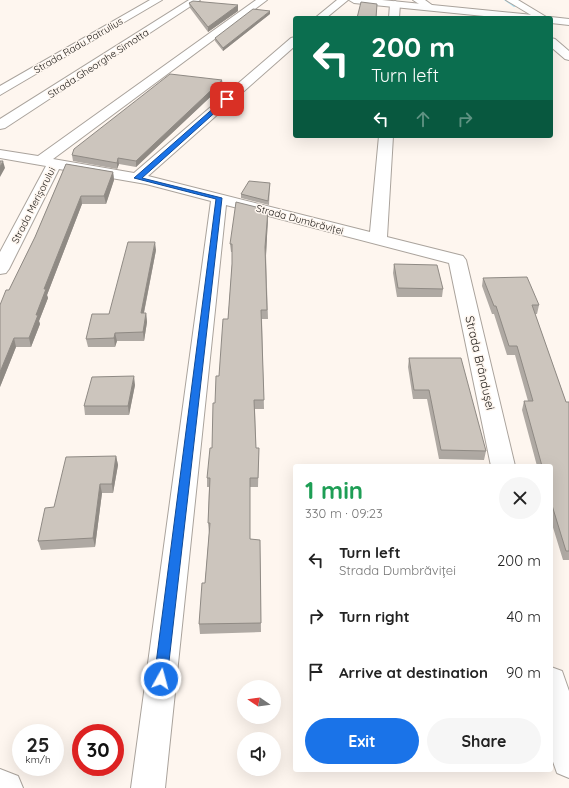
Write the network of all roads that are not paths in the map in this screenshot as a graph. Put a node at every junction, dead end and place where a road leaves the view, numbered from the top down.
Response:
1 (157, 0) edge
2 (196, 0) edge
3 (262, 0) edge
4 (343, 0) edge
5 (354, 0) edge
6 (511, 0) edge
7 (417, 2) edge
8 (395, 4) junction
9 (323, 16) edge
10 (394, 16) edge
11 (517, 16) edge
12 (527, 16) edge
13 (553, 20) edge
14 (569, 22) edge
15 (293, 42) edge
16 (553, 43) edge
17 (569, 57) edge
18 (0, 91) edge
19 (0, 126) edge
20 (386, 138) edge
21 (0, 154) edge
22 (48, 162) junction
23 (137, 178) junction
24 (219, 198) junction
25 (378, 240) junction
26 (457, 260) joint
27 (0, 269) edge
28 (503, 464) edge
29 (553, 690) edge
30 (569, 761) edge
31 (0, 786) edge
32 (6, 788) edge
33 (148, 788) edge

1 - 18 street, Strada Radu Patrulius
2 - 19 street, Strada Gheorghe Simotta
3 - 22 street
4 - 9 street
5 - 8 street
6 - 12 street
7 - 8 street
7 - 11 street
8 - 10 street
13 - 14 street
15 - 23 street
16 - 17 street
20 - 25 street
21 - 22 street, Strada Dumbrăviței
22 - 23 street, Strada Dumbrăviței
22 - 27 street, Strada Merișorului
23 - 24 street, Strada Dumbrăviței
24 - 25 street, Strada Dumbrăviței
24 - 33 street
25 - 26 street, Strada Dumbrăviței
26 - 28 street, Strada Brândușei
29 - 30 street
31 - 32 street

